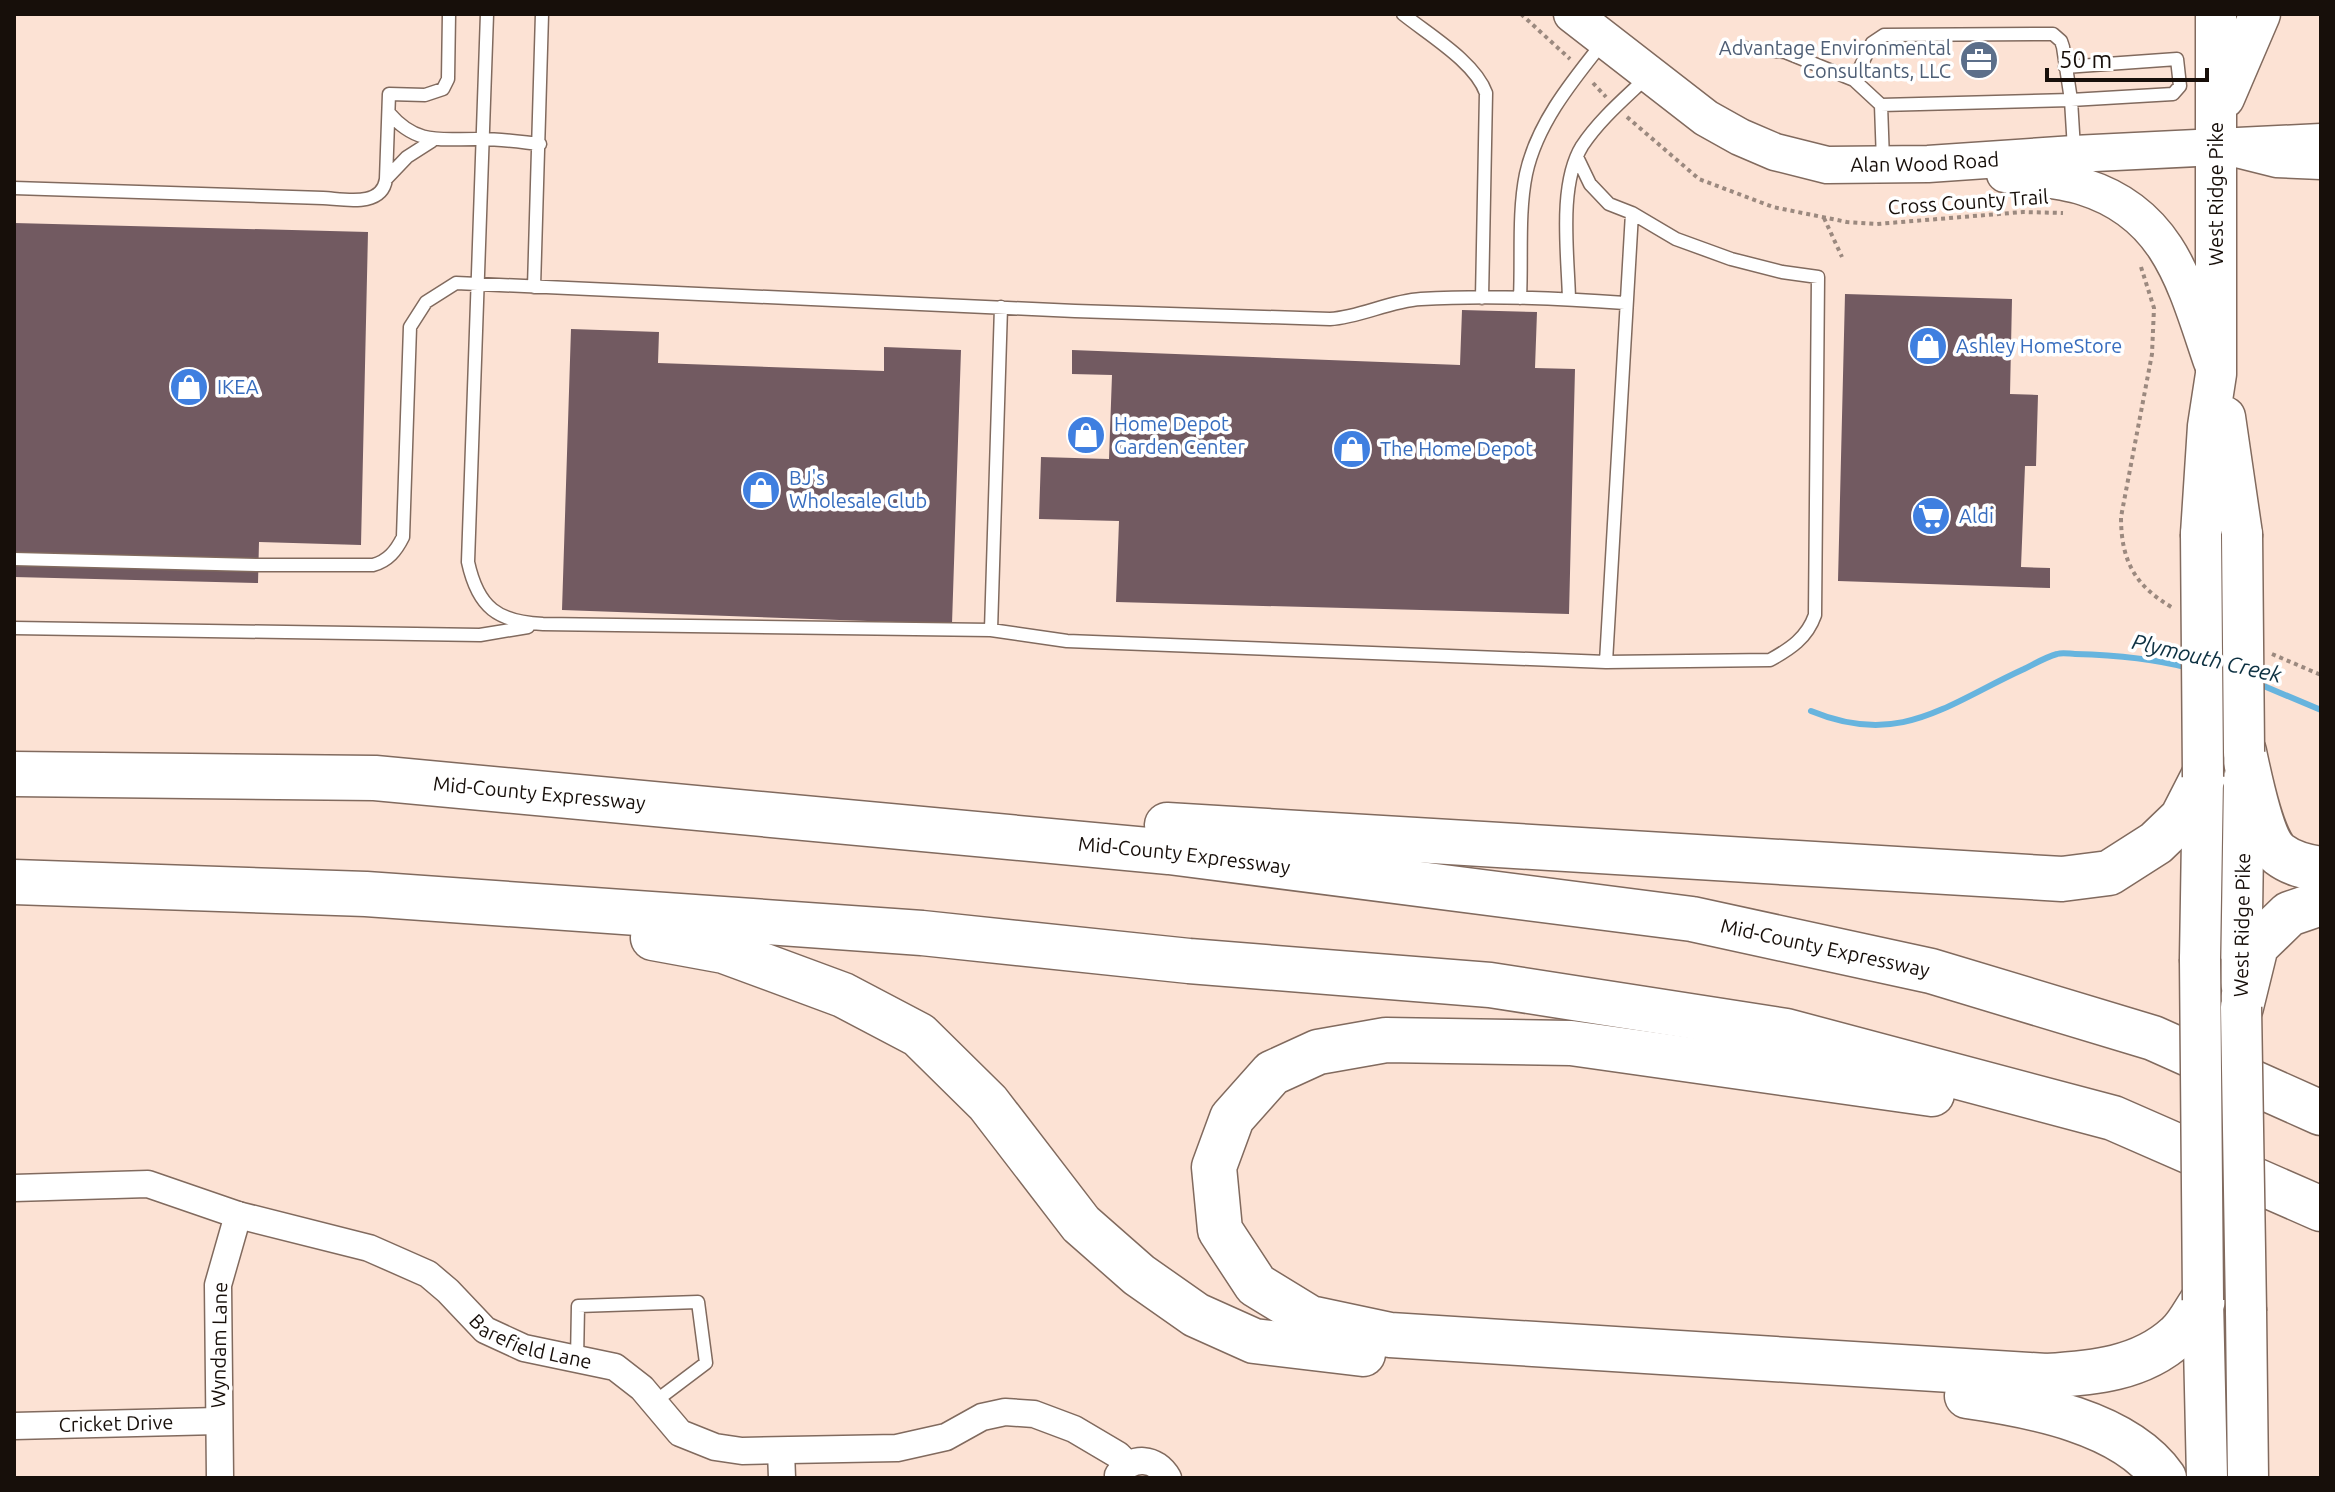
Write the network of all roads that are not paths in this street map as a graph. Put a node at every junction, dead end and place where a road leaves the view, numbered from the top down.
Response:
1 (449, 14) edge
2 (487, 14) edge
3 (542, 14) edge
4 (1403, 14) edge
5 (1572, 14) edge
6 (2216, 14) edge
7 (2260, 14) edge
8 (1605, 39) junction
9 (1744, 48) dead end
10 (2065, 67) junction
11 (1650, 74) junction
12 (1854, 80) junction
13 (2071, 100) junction
14 (1881, 105) junction
15 (389, 113) junction
16 (2217, 132) junction
17 (483, 139) junction
18 (432, 141) junction
19 (2321, 142) edge
20 (540, 144) junction
21 (2074, 154) junction
22 (1577, 157) junction
23 (1928, 164) junction
24 (1883, 165) junction
25 (2321, 166) edge
26 (386, 179) junction
27 (14, 188) edge
28 (1632, 213) junction
29 (478, 282) junction
30 (534, 287) junction
31 (1482, 298) junction
32 (1520, 298) junction
33 (1569, 299) junction
34 (1625, 303) junction
35 (1001, 307) junction
36 (2216, 374) junction
37 (14, 559) edge
38 (543, 624) junction
39 (14, 628) edge
40 (991, 630) junction
41 (1606, 662) junction
42 (14, 774) edge
43 (2235, 774) junction
44 (375, 778) junction
45 (2321, 869) edge
46 (14, 882) edge
47 (366, 894) junction
48 (2321, 903) edge
49 (2241, 1007) junction
50 (2321, 1113) edge
51 (2113, 1118) junction
52 (14, 1188) edge
53 (2321, 1209) edge
54 (238, 1215) junction
55 (2203, 1300) junction
56 (577, 1360) junction
57 (653, 1403) junction
58 (218, 1421) junction
59 (14, 1426) edge
60 (781, 1451) junction
61 (1121, 1471) edge
62 (220, 1478) edge
63 (782, 1478) edge
64 (1168, 1478) edge
65 (2164, 1478) edge
66 (2207, 1478) edge
67 (2248, 1478) edge

1 - 15 lane
2 - 17 lane
3 - 20 lane
4 - 31 lane
5 - 8 street, Alan Wood Road
6 - 16 main road, West Ridge Pike
7 - 16 main road
8 - 11 street, Alan Wood Road
8 - 32 lane
9 - 12 lane
10 - 12 lane
10 - 13 lane
10 - 13 lane
11 - 22 lane
11 - 24 street, Alan Wood Road
12 - 14 lane
13 - 14 lane
13 - 21 lane
14 - 24 lane
15 - 18 lane
15 - 26 lane
16 - 19 street
16 - 21 street, Alan Wood Road
16 - 25 street, Alan Wood Road
16 - 36 main road, West Ridge Pike
17 - 18 lane
17 - 20 lane
17 - 29 lane
18 - 26 lane
20 - 30 lane
21 - 23 street, Alan Wood Road
22 - 28 lane
22 - 33 lane
23 - 24 street, Alan Wood Road
23 - 36 street
26 - 27 lane
28 - 34 lane
28 - 41 lane
29 - 30 lane
29 - 37 lane
29 - 38 lane
30 - 35 lane
31 - 32 lane
31 - 35 lane
32 - 33 lane
33 - 34 lane
34 - 41 lane
35 - 40 lane
36 - 43 main road, West Ridge Pike, bridge
36 - 43 main road, West Ridge Pike, bridge
38 - 39 lane
38 - 40 lane
40 - 41 lane
42 - 44 highway, Mid-County Expressway
43 - 44 highway
43 - 45 highway
43 - 49 main road, West Ridge Pike
43 - 55 main road, West Ridge Pike, bridge
44 - 50 highway, Mid-County Expressway
46 - 47 highway
47 - 51 highway
47 - 65 highway
48 - 49 highway
49 - 67 main road, West Ridge Pike, bridge
51 - 53 highway
51 - 55 highway
52 - 54 street, Barefield Lane
54 - 56 street, Barefield Lane
54 - 58 street, Wyndam Lane
55 - 66 main road, West Ridge Pike
56 - 57 street, Barefield Lane
56 - 57 lane
57 - 60 street, Barefield Lane
58 - 59 street, Cricket Drive
58 - 62 street, Wyndam Lane
60 - 61 street, Barefield Lane
60 - 63 street
61 - 64 street, Barefield Lane

